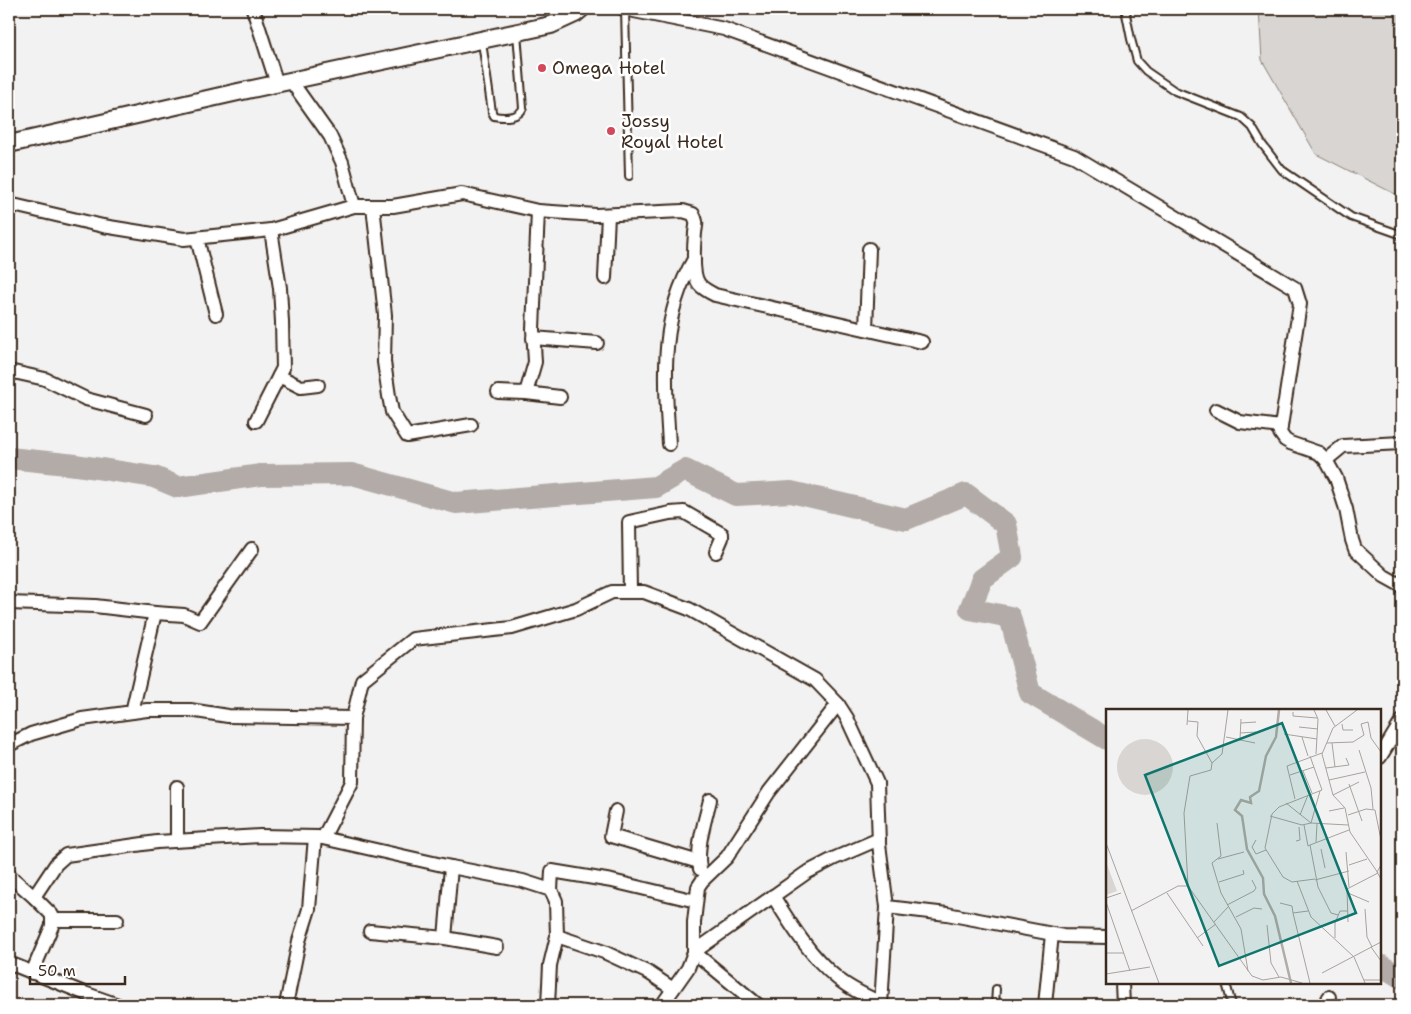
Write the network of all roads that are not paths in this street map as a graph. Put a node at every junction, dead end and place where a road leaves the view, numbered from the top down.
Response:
1 (253, 9) edge
2 (581, 9) edge
3 (624, 9) edge
4 (1128, 9) edge
5 (517, 33) junction
6 (482, 40) junction
7 (284, 83) junction
8 (9, 144) edge
9 (629, 176) dead end
10 (9, 204) edge
11 (354, 206) junction
12 (372, 206) junction
13 (538, 211) junction
14 (608, 214) junction
15 (271, 230) junction
16 (1402, 234) edge
17 (197, 238) junction
18 (869, 249) dead end
19 (695, 257) junction
20 (605, 278) dead end
21 (216, 314) dead end
22 (866, 329) junction
23 (533, 338) junction
24 (922, 342) dead end
25 (597, 343) dead end
26 (9, 372) edge
27 (279, 376) junction
28 (318, 385) dead end
29 (498, 392) dead end
30 (526, 392) junction
31 (560, 397) dead end
32 (1216, 410) dead end
33 (146, 415) dead end
34 (256, 421) dead end
35 (471, 425) dead end
36 (1281, 427) junction
37 (1402, 443) edge
38 (669, 444) dead end
39 (1326, 460) junction
40 (252, 549) dead end
41 (716, 552) dead end
42 (1402, 586) edge
43 (630, 592) junction
44 (9, 603) edge
45 (155, 613) junction
46 (838, 704) junction
47 (132, 712) junction
48 (352, 718) junction
49 (1402, 721) edge
50 (9, 745) edge
51 (1381, 755) edge
52 (177, 787) dead end
53 (710, 800) dead end
54 (616, 811) dead end
55 (319, 837) junction
56 (177, 840) junction
57 (879, 840) junction
58 (699, 862) junction
59 (451, 867) junction
60 (9, 875) edge
61 (702, 881) junction
62 (550, 890) junction
63 (772, 896) junction
64 (34, 897) junction
65 (696, 901) junction
66 (887, 907) junction
67 (52, 920) junction
68 (117, 920) dead end
69 (370, 931) dead end
70 (1052, 934) junction
71 (557, 936) junction
72 (1106, 937) edge
73 (445, 938) junction
74 (497, 948) dead end
75 (694, 952) junction
76 (9, 964) edge
77 (32, 973) junction
78 (1122, 984) edge
79 (1226, 984) edge
80 (673, 989) junction
81 (996, 989) dead end
82 (881, 1004) edge
83 (118, 1005) edge
84 (286, 1005) edge
85 (548, 1005) edge
86 (662, 1005) edge
87 (758, 1005) edge
88 (995, 1005) edge
89 (1045, 1005) edge
90 (1123, 1005) edge
91 (1232, 1005) edge

1 - 7 street
2 - 5 street
3 - 9 lane
3 - 36 street
4 - 16 lane
5 - 6 street
5 - 6 lane
6 - 7 street
7 - 8 street
7 - 11 street
10 - 17 street
11 - 12 street
11 - 15 street
12 - 13 street
12 - 35 street
13 - 14 street
13 - 23 street
14 - 19 street
14 - 20 street
15 - 17 street
15 - 27 street
17 - 21 street
18 - 22 street
19 - 22 street
19 - 38 street
22 - 24 street
23 - 25 street
23 - 30 street
26 - 33 street
27 - 28 street
27 - 34 street
29 - 30 street
30 - 31 street
32 - 36 street
36 - 39 street
37 - 39 street
39 - 42 street
40 - 45 street
41 - 43 street
43 - 46 street
43 - 48 street
44 - 45 street
45 - 47 street
46 - 57 street
46 - 61 street
47 - 48 street
47 - 50 street
48 - 55 street
49 - 51 street
52 - 56 street
53 - 58 street
54 - 58 street
55 - 56 street
55 - 59 street
55 - 84 street
56 - 64 street
57 - 63 street
57 - 66 street
58 - 61 street
59 - 62 street
59 - 73 street
60 - 64 street
61 - 65 street
62 - 65 street
62 - 71 street
63 - 75 street
63 - 82 street
64 - 67 street
65 - 75 street
66 - 70 street
66 - 82 street
67 - 68 street
67 - 77 street
69 - 73 street
70 - 72 street
70 - 89 street
71 - 80 street
71 - 85 street
73 - 74 street
75 - 80 street
75 - 87 street
76 - 77 street
77 - 83 street
78 - 90 street
79 - 91 lane
80 - 86 street
81 - 88 lane

